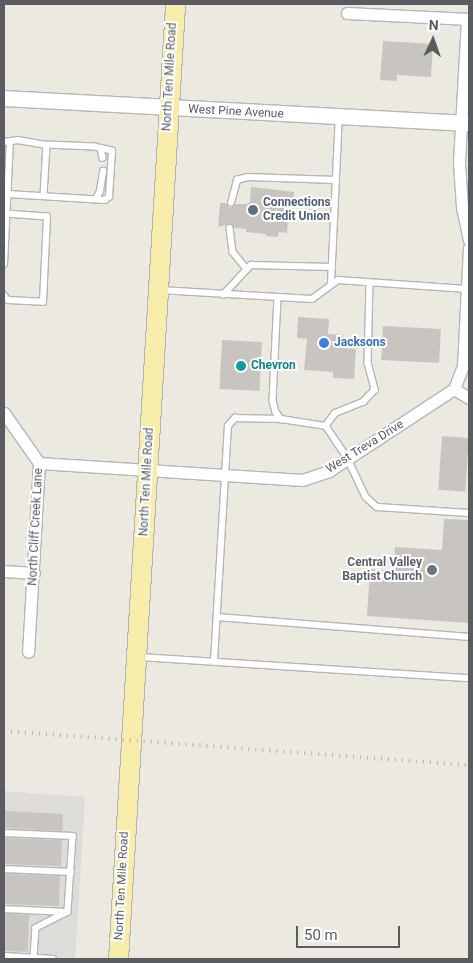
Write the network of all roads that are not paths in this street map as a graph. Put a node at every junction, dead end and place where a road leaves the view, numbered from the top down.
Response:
1 (174, 4) edge
2 (373, 9) edge
3 (347, 13) dead end
4 (468, 19) edge
5 (4, 98) edge
6 (169, 109) junction
7 (339, 116) junction
8 (465, 123) edge
9 (7, 142) edge
10 (47, 144) junction
11 (101, 148) junction
12 (103, 158) dead end
13 (103, 171) dead end
14 (336, 180) junction
15 (8, 194) junction
16 (44, 196) junction
17 (96, 199) junction
18 (231, 203) dead end
19 (6, 214) junction
20 (230, 228) dead end
21 (469, 240) edge
22 (469, 248) edge
23 (4, 264) edge
24 (332, 267) junction
25 (246, 268) junction
26 (331, 283) junction
27 (370, 283) junction
28 (467, 289) junction
29 (158, 290) junction
30 (4, 295) edge
31 (223, 295) junction
32 (278, 298) junction
33 (454, 389) junction
34 (469, 398) edge
35 (4, 413) edge
36 (281, 419) junction
37 (326, 426) junction
38 (348, 459) junction
39 (40, 463) junction
40 (147, 471) junction
41 (224, 476) junction
42 (469, 514) edge
43 (4, 571) edge
44 (34, 573) junction
45 (217, 617) junction
46 (469, 637) edge
47 (28, 652) dead end
48 (136, 657) junction
49 (214, 661) junction
50 (469, 678) edge
51 (4, 833) edge
52 (4, 869) edge
53 (71, 872) junction
54 (4, 909) edge
55 (68, 912) junction
56 (4, 956) edge
57 (18, 958) edge
58 (34, 958) junction
59 (53, 959) edge
60 (118, 959) edge

1 - 6 main road, North Ten Mile Road
2 - 3 street
2 - 4 street
4 - 8 street
5 - 6 street, West Pine Avenue
6 - 7 street, West Pine Avenue
6 - 29 main road, North Ten Mile Road
7 - 8 street, West Pine Avenue
7 - 14 lane
8 - 21 street
9 - 10 lane
9 - 15 lane
10 - 11 lane
10 - 16 lane
11 - 12 lane
11 - 17 lane
13 - 17 lane
14 - 18 lane
14 - 24 lane
15 - 16 lane
15 - 19 lane
16 - 17 lane
19 - 23 lane
19 - 30 lane
20 - 25 lane
22 - 28 street
24 - 25 lane
24 - 26 lane
25 - 31 lane
26 - 27 lane
26 - 32 lane
27 - 28 lane
27 - 37 lane
28 - 33 street
29 - 31 lane
29 - 40 main road, North Ten Mile Road
31 - 32 lane
32 - 36 lane
33 - 34 street
33 - 38 street, West Treva Drive
35 - 39 street, North Cliff Creek Lane
36 - 37 lane
36 - 41 lane
37 - 38 lane
38 - 41 street, West Treva Drive
38 - 42 lane
39 - 40 street, West Treva Drive
39 - 44 street, North Cliff Creek Lane
40 - 41 street, West Treva Drive
40 - 48 main road, North Ten Mile Road
41 - 45 lane
43 - 44 street
44 - 47 street, North Cliff Creek Lane
45 - 46 lane
45 - 49 lane
48 - 49 lane
48 - 60 main road, North Ten Mile Road
49 - 50 lane
51 - 53 lane
52 - 53 lane
53 - 55 lane
54 - 55 lane
55 - 58 lane
56 - 57 lane
57 - 58 lane
58 - 59 lane

